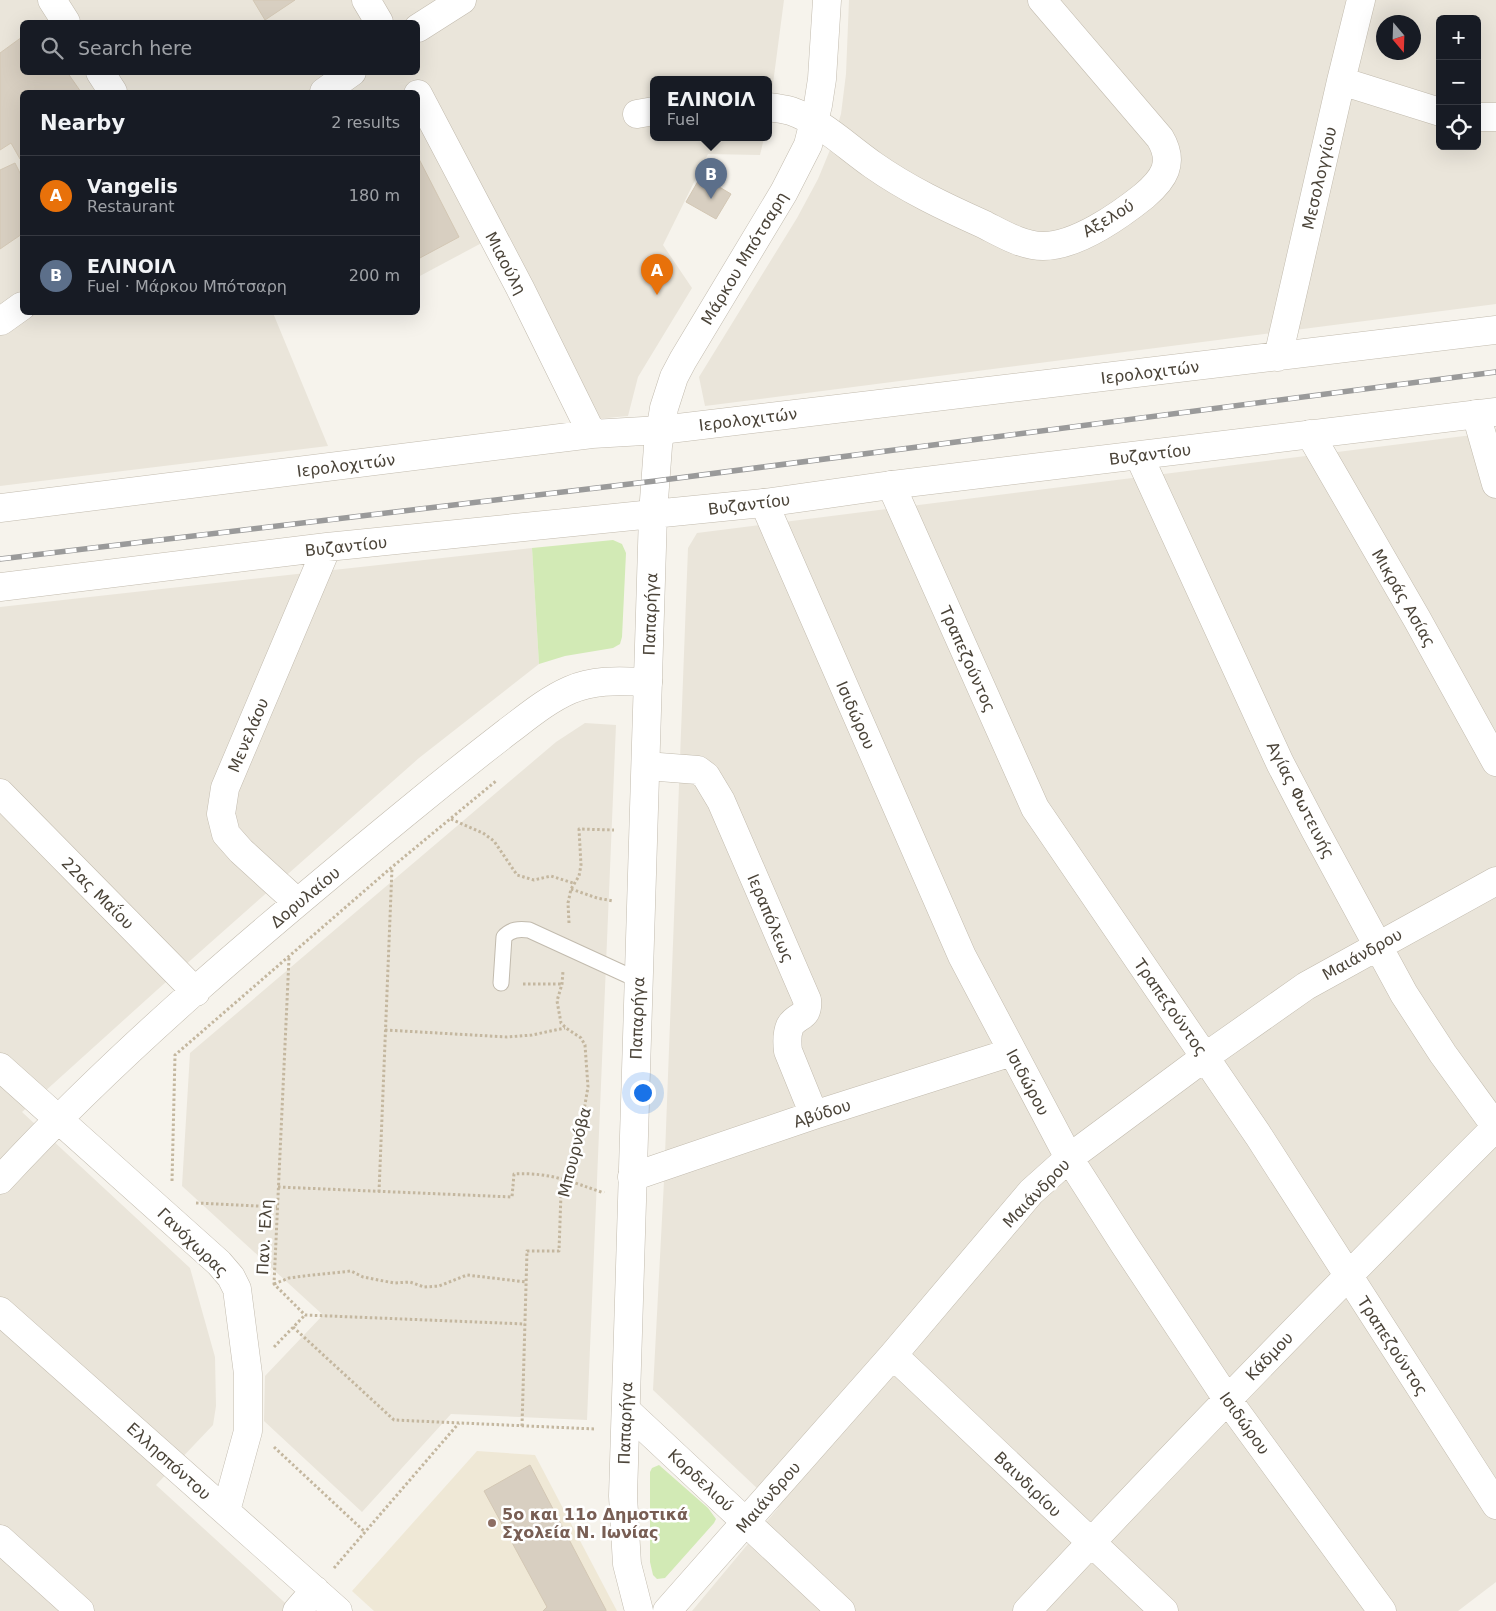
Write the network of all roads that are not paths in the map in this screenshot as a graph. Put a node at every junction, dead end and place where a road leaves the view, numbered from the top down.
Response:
1 (52, 0) edge
2 (366, 0) edge
3 (462, 0) edge
4 (827, 0) edge
5 (1042, 0) edge
6 (1361, 0) edge
7 (65, 20) edge
8 (378, 20) edge
9 (420, 27) edge
10 (102, 75) edge
11 (348, 75) edge
12 (408, 75) edge
13 (1341, 81) junction
14 (112, 90) edge
15 (327, 90) edge
16 (415, 90) edge
17 (420, 99) edge
18 (772, 108) edge
19 (1436, 111) edge
20 (1481, 117) edge
21 (1496, 117) edge
22 (814, 121) junction
23 (1496, 330) edge
24 (1278, 357) junction
25 (1486, 413) edge
26 (661, 430) junction
27 (592, 434) junction
28 (1310, 434) junction
29 (1139, 456) junction
30 (1496, 484) edge
31 (891, 485) junction
32 (764, 503) junction
33 (0, 508) edge
34 (654, 514) junction
35 (327, 547) junction
36 (0, 587) edge
37 (648, 682) junction
38 (1496, 762) edge
39 (646, 766) junction
40 (0, 793) edge
41 (1496, 881) edge
42 (297, 902) junction
43 (1377, 945) junction
44 (638, 980) junction
45 (501, 983) road end
46 (196, 992) junction
47 (1012, 1052) junction
48 (1205, 1057) junction
49 (0, 1067) edge
50 (814, 1115) junction
51 (58, 1119) junction
52 (1496, 1127) edge
53 (1069, 1158) junction
54 (632, 1177) junction
55 (0, 1180) edge
56 (1347, 1275) junction
57 (0, 1311) edge
58 (893, 1355) junction
59 (1227, 1399) junction
60 (626, 1410) junction
61 (1496, 1505) edge
62 (226, 1511) junction
63 (746, 1522) junction
64 (0, 1539) edge
65 (1090, 1543) junction
66 (315, 1590) junction
67 (80, 1611) edge
68 (297, 1611) edge
69 (338, 1611) edge
70 (639, 1611) edge
71 (667, 1611) edge
72 (841, 1611) edge
73 (1027, 1611) edge
74 (1164, 1611) edge
75 (1382, 1611) edge

1 - 7 street
2 - 8 street
3 - 9 street
4 - 22 street, Μάρκου Μπότσαρη
5 - 22 street, Αξελού
6 - 13 street, Μεσολογγίου
10 - 14 street
11 - 15 street
12 - 16 street, Μιαούλη
13 - 19 street
13 - 24 street, Μεσολογγίου
17 - 27 street, Μιαούλη
18 - 22 street, Αξελού
20 - 21 street
22 - 26 street, Μάρκου Μπότσαρη
23 - 24 street, Ιερολοχιτών
24 - 26 street, Ιερολοχιτών
25 - 28 street, Βυζαντίου
25 - 30 street
26 - 27 street, Ιερολοχιτών
26 - 34 street, Μάρκου Μπότσαρη
27 - 33 street, Ιερολοχιτών
28 - 29 street, Βυζαντίου
28 - 38 street, Μικράς Ασίας
29 - 31 street, Βυζαντίου
29 - 43 street, Αγίας Φωτεινής
31 - 32 street, Βυζαντίου
31 - 48 street, Τραπεζούντος
32 - 34 street, Βυζαντίου
32 - 47 street, Ισιδώρου
34 - 35 street, Βυζαντίου
34 - 37 street, Παπαρήγα
35 - 36 street, Βυζαντίου
35 - 42 street, Μενελάου
37 - 39 street, Παπαρήγα
37 - 42 street, Δορυλαίου
39 - 44 street, Παπαρήγα
39 - 50 street, Ιεραπόλεως
40 - 46 street, 22ας Μαΐου
41 - 43 street, Μαιάνδρου
42 - 46 street, Δορυλαίου
43 - 48 street, Μαιάνδρου
43 - 52 street, Αγίας Φωτεινής
44 - 45 lane
44 - 54 street, Παπαρήγα
46 - 51 street, Δορυλαίου
47 - 50 street, Αβύδου
47 - 53 street, Ισιδώρου
48 - 53 street, Μαιάνδρου
48 - 56 street, Τραπεζούντος
49 - 51 street, Γανόχωρας
50 - 54 street, Αβύδου
51 - 55 street, Δορυλαίου
51 - 62 street, Γανόχωρας
52 - 56 street, Κάδμου
53 - 58 street, Μαιάνδρου
53 - 59 street, Ισιδώρου
54 - 60 street, Παπαρήγα
56 - 59 street, Κάδμου
56 - 61 street, Τραπεζούντος
57 - 62 street, Ελλησπόντου
58 - 63 street, Μαιάνδρου
58 - 65 street, Βαινδιρίου
59 - 65 street, Κάδμου
59 - 75 street, Ισιδώρου
60 - 63 street, Κορδελιού
60 - 70 street, Παπαρήγα
62 - 66 street, Ελλησπόντου
63 - 71 street, Μαιάνδρου
63 - 72 street, Κορδελιού
64 - 67 street
65 - 73 street, Κάδμου
65 - 74 street, Βαινδιρίου
66 - 68 street
66 - 69 street, Ελλησπόντου

